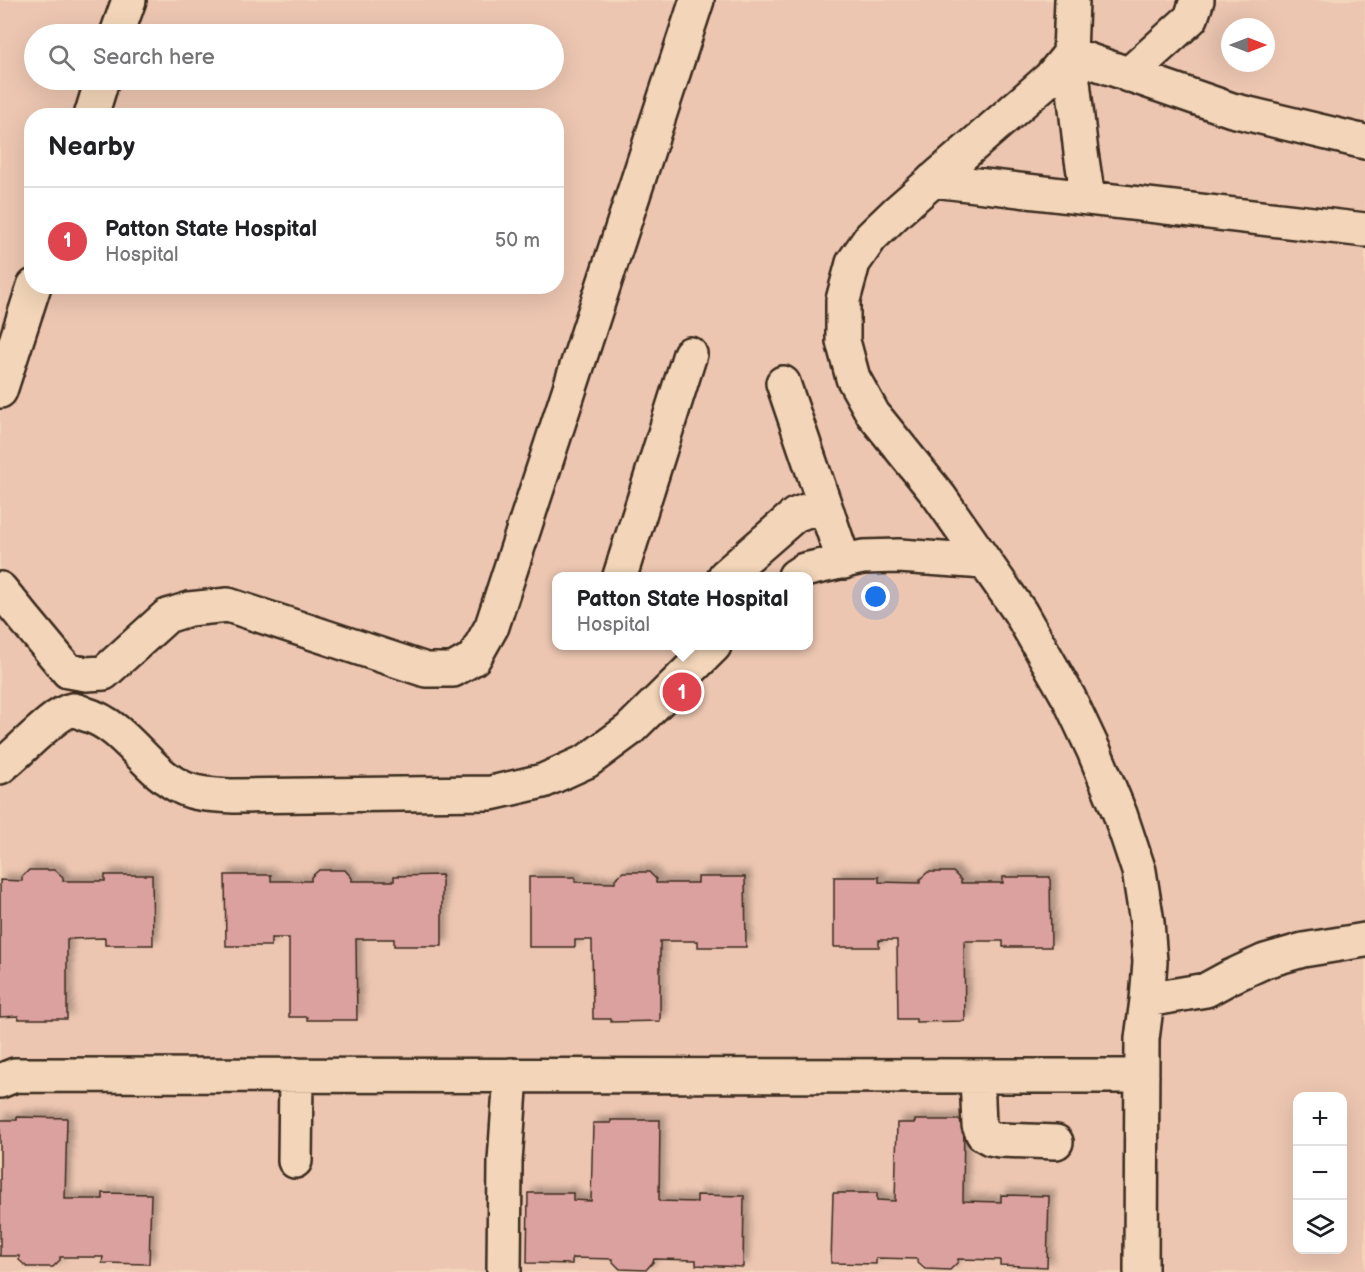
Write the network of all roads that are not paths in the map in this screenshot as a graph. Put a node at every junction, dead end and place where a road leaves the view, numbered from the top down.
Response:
1 (129, 0) edge
2 (697, 0) edge
3 (1197, 0) edge
4 (1075, 2) edge
5 (121, 24) edge
6 (1070, 54) junction
7 (1128, 75) junction
8 (99, 90) edge
9 (93, 108) edge
10 (1365, 142) edge
11 (933, 180) junction
12 (1088, 198) junction
13 (1365, 230) edge
14 (31, 294) edge
15 (690, 354) dead end
16 (783, 382) dead end
17 (0, 391) edge
18 (828, 514) junction
19 (844, 562) junction
20 (985, 562) junction
21 (621, 572) edge
22 (730, 572) edge
23 (801, 572) edge
24 (0, 589) edge
25 (709, 650) edge
26 (0, 767) edge
27 (1365, 940) edge
28 (1147, 1000) junction
29 (5, 1074) edge
30 (296, 1075) junction
31 (511, 1076) junction
32 (977, 1076) junction
33 (1142, 1076) junction
34 (1056, 1142) dead end
35 (295, 1161) dead end
36 (504, 1272) edge
37 (1141, 1272) edge

1 - 5 street
2 - 24 street
3 - 7 street
4 - 6 street
6 - 7 street
6 - 11 street
6 - 12 street
7 - 10 street
8 - 9 street
11 - 12 street
11 - 20 street
12 - 13 street
14 - 17 street
15 - 21 street
16 - 18 street
18 - 19 street
18 - 22 street
19 - 20 street
19 - 23 street
20 - 28 street
25 - 26 street
27 - 28 street
28 - 33 street
29 - 30 street
30 - 31 street
30 - 35 street
31 - 32 street
31 - 36 street
32 - 33 street
32 - 34 street
33 - 37 street

